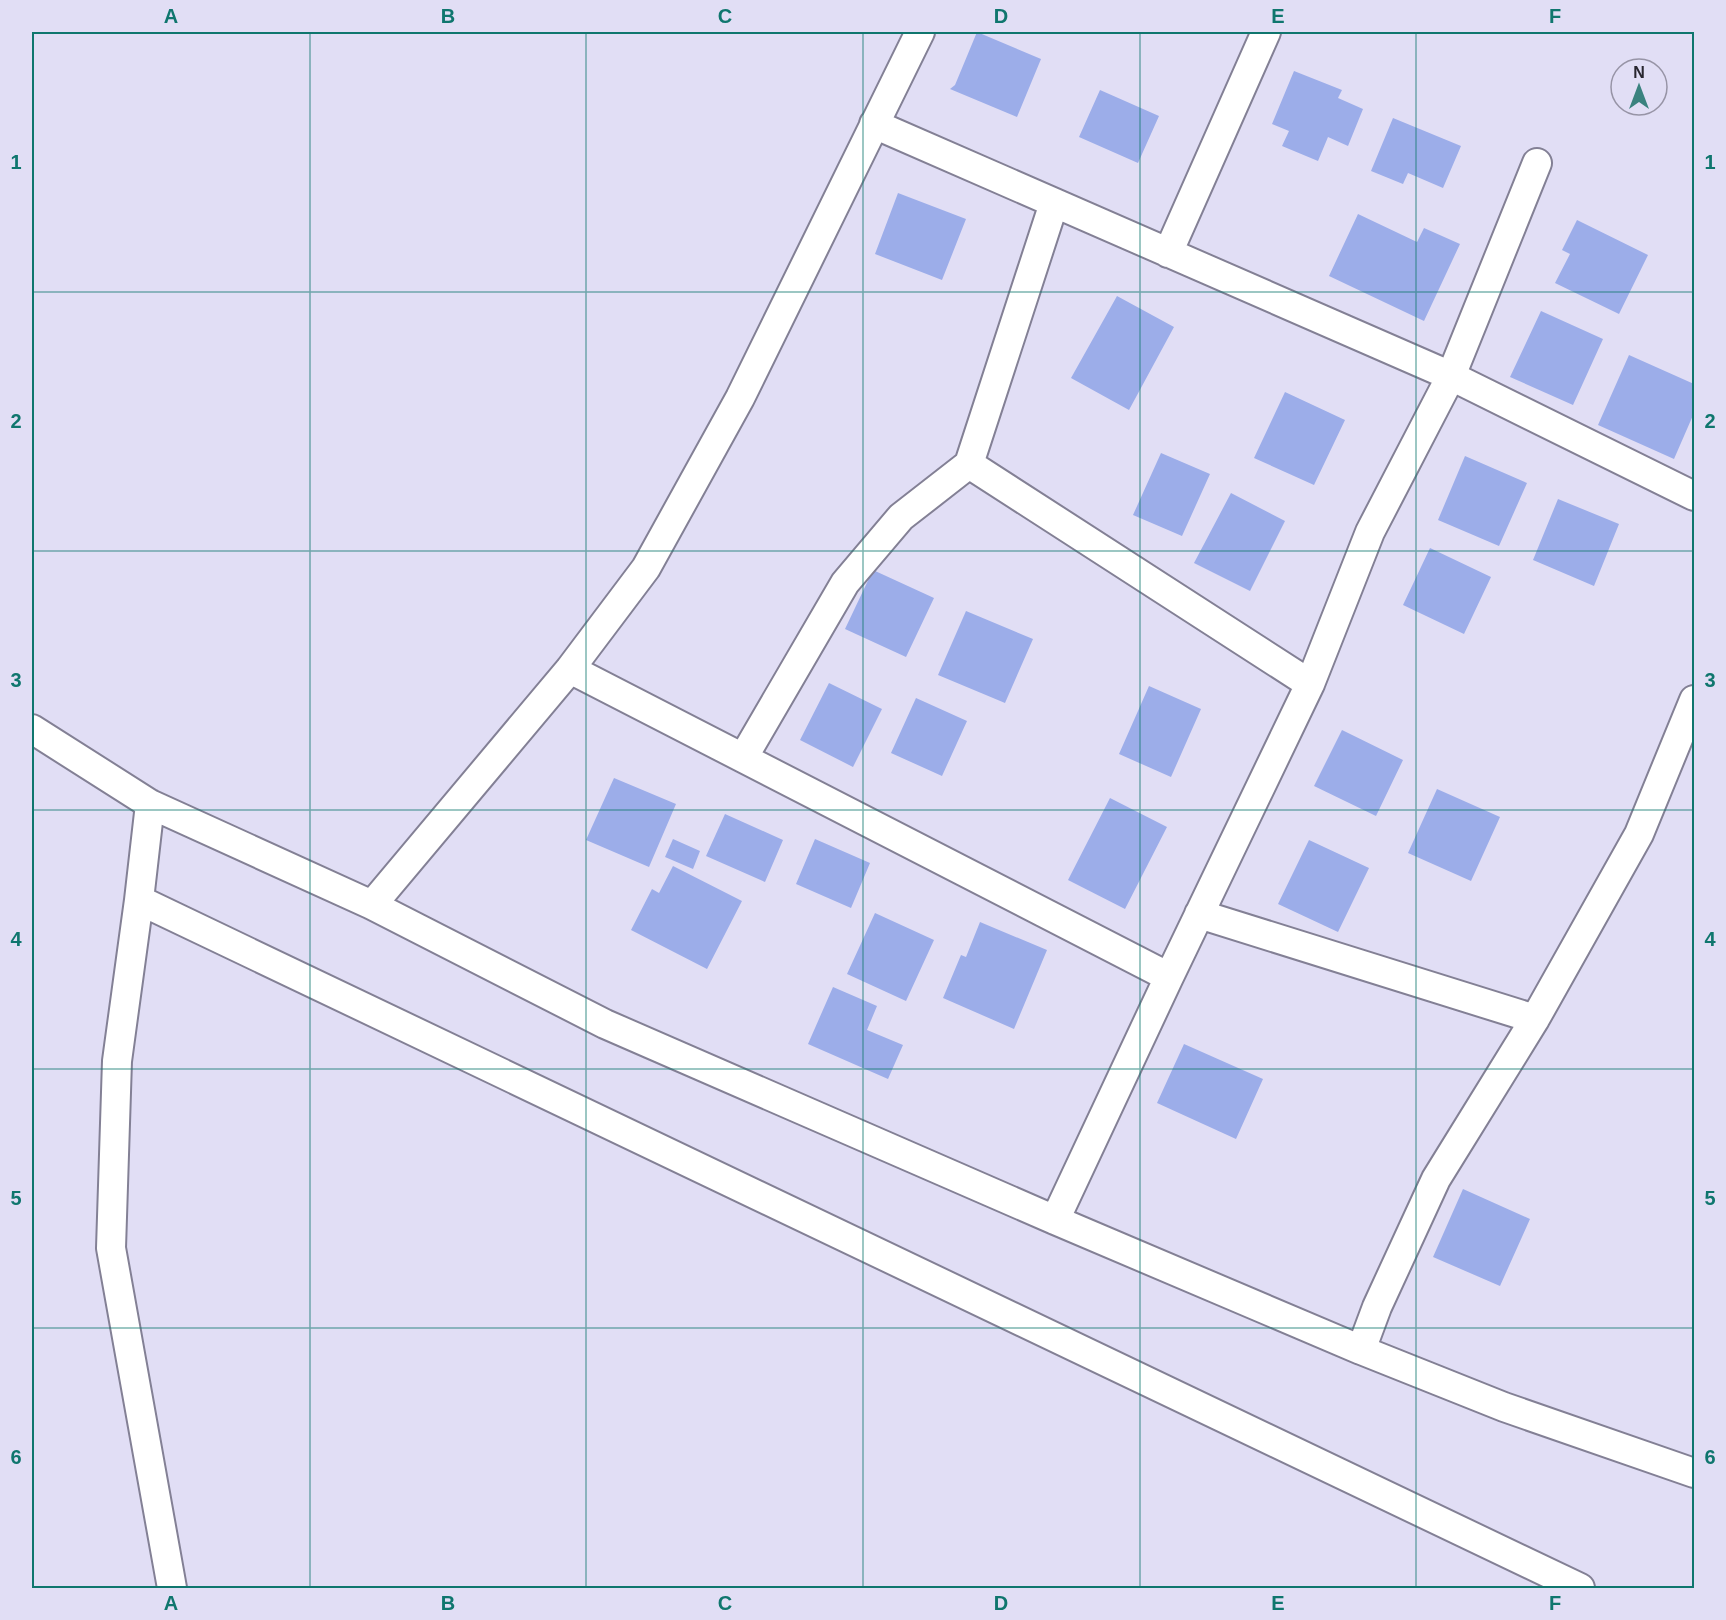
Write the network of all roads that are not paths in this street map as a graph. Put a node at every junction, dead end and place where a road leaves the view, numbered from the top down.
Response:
1 (920, 32) edge
2 (1266, 32) edge
3 (874, 124) junction
4 (1537, 163) dead end
5 (1054, 203) junction
6 (1168, 253) junction
7 (1451, 376) junction
8 (969, 464) junction
9 (1695, 496) edge
10 (570, 669) junction
11 (1310, 684) junction
12 (1695, 700) edge
13 (32, 729) edge
14 (743, 758) junction
15 (150, 804) junction
16 (139, 900) junction
17 (372, 905) junction
18 (1199, 914) junction
19 (1169, 977) junction
20 (1534, 1019) junction
21 (1055, 1220) junction
22 (1361, 1350) junction
23 (1695, 1473) edge
24 (172, 1588) edge
25 (1580, 1588) edge

1 - 3 street
2 - 6 street
3 - 5 street
3 - 10 street
4 - 7 street
5 - 6 street
5 - 8 street
6 - 7 street
7 - 9 street
7 - 11 street
8 - 11 street
8 - 14 street
10 - 14 street
10 - 17 street
11 - 18 street
12 - 20 street
13 - 15 street
14 - 19 street
15 - 16 street
15 - 17 street
16 - 24 street
16 - 25 street
17 - 21 street
18 - 19 street
18 - 20 street
19 - 21 street
20 - 22 street
21 - 22 street
22 - 23 street

